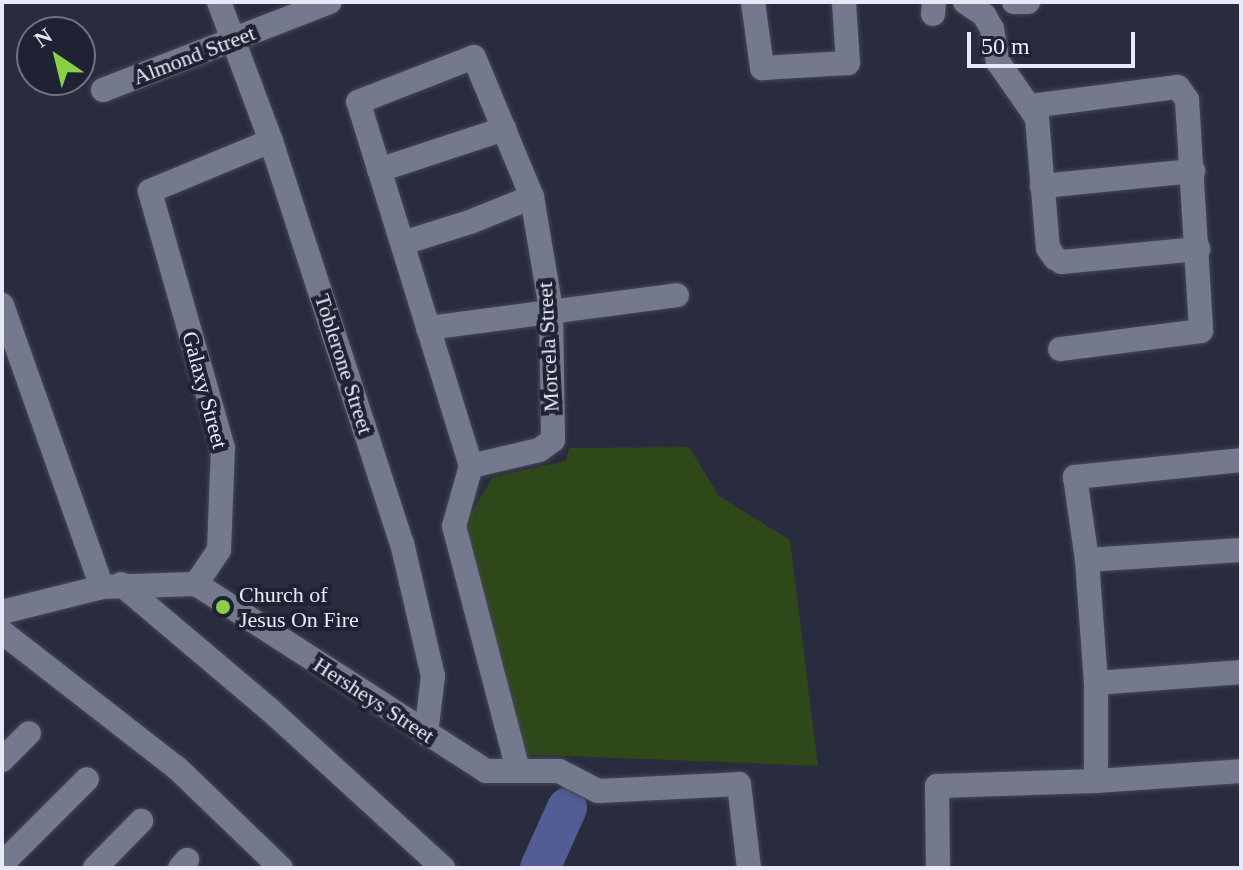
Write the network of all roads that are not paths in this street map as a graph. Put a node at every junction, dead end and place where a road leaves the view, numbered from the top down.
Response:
1 (219, 2) edge
2 (330, 2) edge
3 (753, 2) edge
4 (844, 2) edge
5 (965, 2) edge
6 (1014, 2) edge
7 (1028, 2) edge
8 (232, 40) junction
9 (103, 90) dead end
10 (1031, 106) junction
11 (504, 129) junction
12 (271, 141) junction
13 (379, 170) junction
14 (1193, 171) junction
15 (1042, 186) junction
16 (532, 197) junction
17 (403, 243) junction
18 (1198, 249) junction
19 (677, 295) dead end
20 (2, 305) edge
21 (551, 309) junction
22 (428, 328) junction
23 (1060, 349) dead end
24 (1241, 460) edge
25 (471, 466) junction
26 (1241, 550) edge
27 (1087, 560) junction
28 (196, 584) junction
29 (111, 586) junction
30 (2, 612) edge
31 (2, 632) edge
32 (1241, 672) edge
33 (1096, 683) junction
34 (29, 733) dead end
35 (426, 734) junction
36 (2, 760) edge
37 (518, 770) junction
38 (1241, 771) edge
39 (87, 779) dead end
40 (1096, 781) junction
41 (141, 821) dead end
42 (2, 864) edge
43 (95, 868) edge
44 (281, 868) edge
45 (443, 868) edge
46 (749, 868) edge
47 (938, 868) edge

1 - 8 street, Toblerone Street
2 - 8 street, Almond Street
3 - 4 street
5 - 10 street
6 - 7 street
8 - 9 street, Almond Street
8 - 12 street, Toblerone Street
10 - 14 street
10 - 15 street
11 - 13 street
11 - 13 street, Morcela Street
11 - 16 street, Morcela Street
12 - 28 street, Galaxy Street
12 - 35 street, Toblerone Street
13 - 17 street
14 - 15 street
14 - 18 street
15 - 18 street
16 - 17 street
16 - 21 street, Morcela Street
17 - 22 street
18 - 23 street
19 - 21 street
20 - 29 street
21 - 22 street
21 - 25 street, Morcela Street
22 - 25 street
24 - 27 street
25 - 37 street
26 - 27 street
27 - 33 street
28 - 29 street
28 - 35 street, Hersheys Street
29 - 30 street
29 - 45 street
31 - 44 street
32 - 33 street
33 - 40 street
34 - 36 street
35 - 37 street, Hersheys Street
37 - 46 street, Hersheys Street
38 - 40 street
39 - 42 street
40 - 47 street
41 - 43 street

